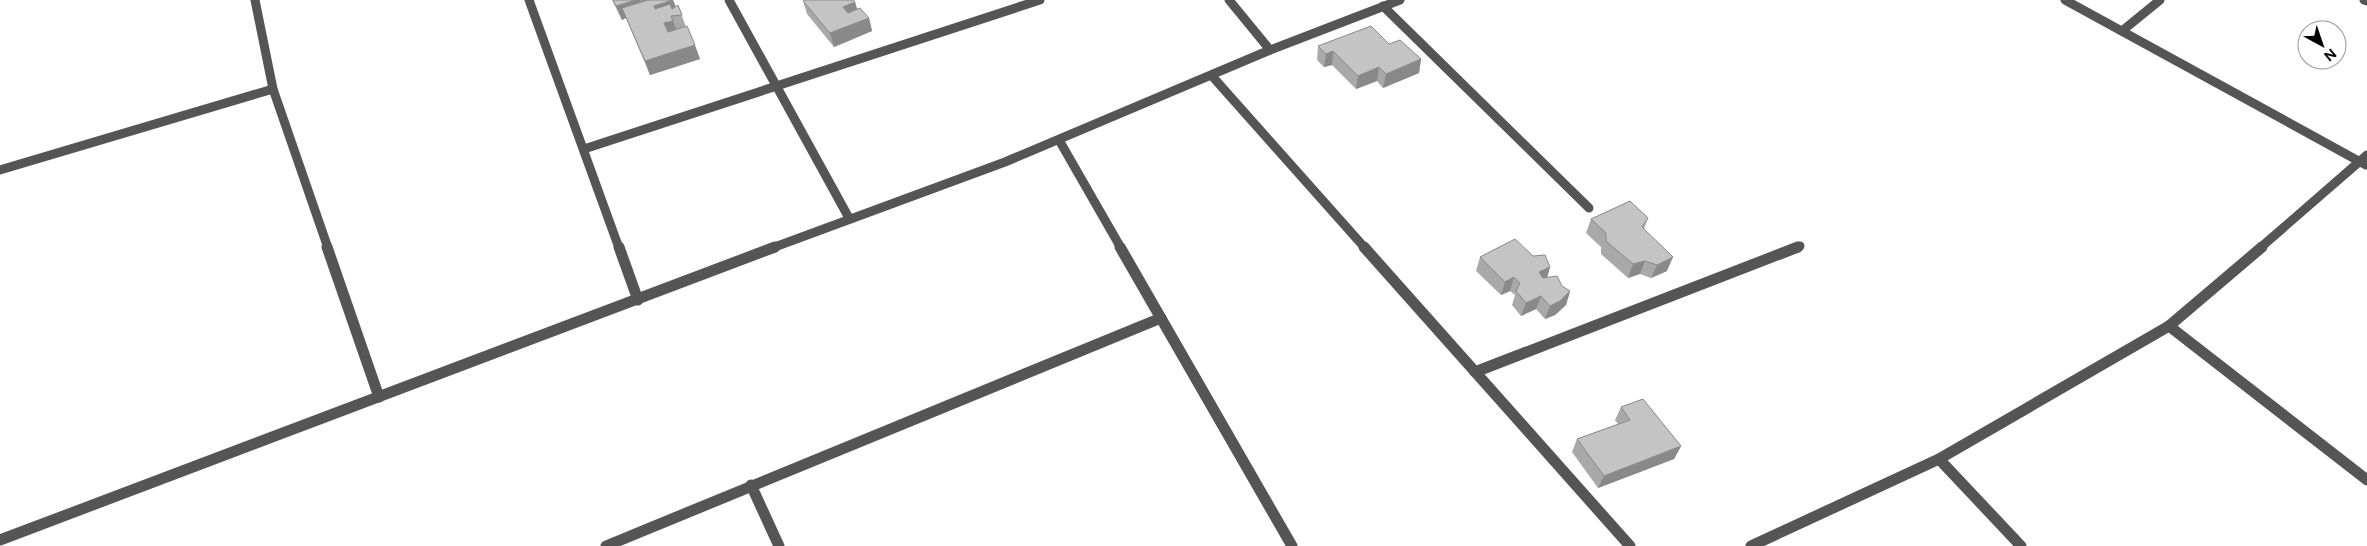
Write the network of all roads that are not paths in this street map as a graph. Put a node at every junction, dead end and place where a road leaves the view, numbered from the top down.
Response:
1 (255, 0) edge
2 (529, 0) edge
3 (729, 0) edge
4 (1040, 0) edge
5 (1229, 0) edge
6 (1400, 0) edge
7 (2065, 0) edge
8 (2160, 0) edge
9 (1384, 6) junction
10 (2122, 31) junction
11 (1270, 50) junction
12 (1212, 76) junction
13 (776, 86) junction
14 (273, 89) junction
15 (1058, 140) junction
16 (584, 149) junction
17 (2365, 161) edge
18 (0, 170) edge
19 (1589, 208) dead end
20 (848, 218) junction
21 (1800, 246) dead end
22 (638, 300) junction
23 (1161, 318) junction
24 (2169, 326) junction
25 (1475, 372) junction
26 (378, 397) junction
27 (1939, 459) junction
28 (2367, 480) edge
29 (751, 485) junction
30 (0, 540) edge
31 (606, 546) edge
32 (779, 546) edge
33 (1292, 546) edge
34 (1630, 546) edge
35 (1751, 546) edge
36 (2021, 546) edge

1 - 14 street
2 - 16 street
3 - 13 street
4 - 13 street
5 - 11 street
6 - 9 street
7 - 10 street
8 - 10 street
9 - 11 street
9 - 19 street
10 - 17 street
11 - 12 street
12 - 15 street
12 - 25 street
13 - 16 street
13 - 20 street
14 - 18 street
14 - 26 street
15 - 20 street
15 - 23 street
16 - 22 street
17 - 24 street
20 - 22 street
21 - 25 street
22 - 26 street
23 - 29 street
23 - 33 street
24 - 27 street
24 - 28 street
25 - 34 street
26 - 30 street
27 - 35 street
27 - 36 street
29 - 31 street
29 - 32 street

